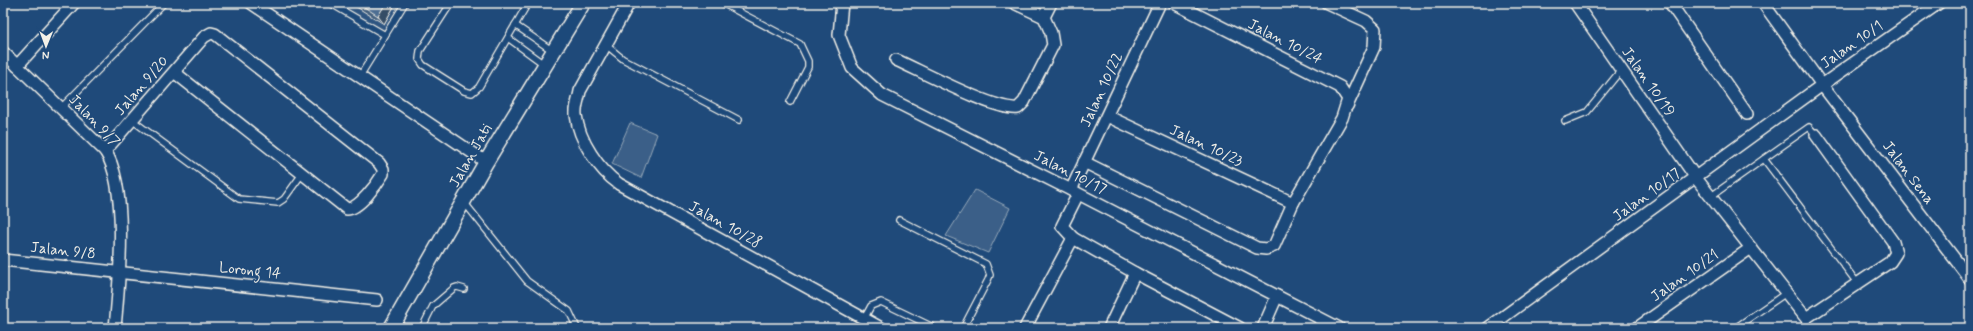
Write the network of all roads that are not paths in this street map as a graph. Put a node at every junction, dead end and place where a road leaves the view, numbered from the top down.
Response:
1 (74, 3) edge
2 (164, 3) edge
3 (252, 3) edge
4 (330, 3) edge
5 (405, 3) edge
6 (452, 3) edge
7 (528, 3) edge
8 (583, 3) edge
9 (630, 3) edge
10 (722, 3) edge
11 (842, 3) edge
12 (1014, 3) edge
13 (1051, 3) edge
14 (1160, 3) edge
15 (1174, 3) edge
16 (1328, 3) edge
17 (1575, 3) edge
18 (1670, 3) edge
19 (1763, 3) edge
20 (1939, 3) edge
21 (1044, 17) junction
22 (515, 25) junction
23 (385, 35) junction
24 (508, 38) junction
25 (606, 45) junction
26 (3, 52) edge
27 (554, 52) junction
28 (896, 60) dead end
29 (545, 65) junction
30 (17, 66) junction
31 (1621, 70) junction
32 (174, 72) junction
33 (360, 76) junction
34 (1822, 85) junction
35 (790, 102) dead end
36 (1346, 107) junction
37 (61, 108) junction
38 (1747, 114) dead end
39 (1107, 116) junction
40 (132, 120) junction
41 (739, 120) dead end
42 (1565, 121) dead end
43 (1816, 135) joint
44 (105, 151) junction
45 (1764, 159) junction
46 (486, 162) junction
47 (1084, 162) junction
48 (302, 174) junction
49 (1696, 178) junction
50 (1075, 192) junction
51 (1710, 197) junction
52 (464, 202) junction
53 (1293, 203) junction
54 (899, 220) dead end
55 (1073, 238) junction
56 (1751, 248) junction
57 (3, 260) edge
58 (1965, 263) edge
59 (120, 273) junction
60 (1135, 273) junction
61 (1970, 279) edge
62 (1858, 284) junction
63 (464, 289) dead end
64 (1786, 293) junction
65 (1277, 296) junction
66 (377, 300) dead end
67 (864, 319) junction
68 (115, 328) edge
69 (391, 328) edge
70 (422, 328) edge
71 (577, 328) edge
72 (881, 328) edge
73 (936, 328) edge
74 (963, 328) edge
75 (1025, 328) edge
76 (1109, 328) edge
77 (1240, 328) edge
78 (1263, 328) edge
79 (1339, 328) edge
80 (1488, 328) edge
81 (1637, 328) edge
82 (1736, 328) edge

1 - 30 street
2 - 37 lane
3 - 33 street
4 - 23 lane
5 - 23 lane
6 - 24 lane
7 - 22 lane
8 - 27 street, Jalan Jati
9 - 25 street
10 - 35 lane
11 - 50 street, Jalan 10/17
12 - 21 street
13 - 21 street
14 - 39 street, Jalan 10/22
15 - 36 street, Jalan 10/24
16 - 36 street
17 - 31 street, Jalan 10/19
18 - 38 street
19 - 34 street, Jalan Sena
20 - 34 street, Jalan 10/1
21 - 28 street
22 - 24 lane
22 - 27 lane
23 - 33 lane
24 - 29 lane
25 - 41 lane
25 - 67 street, Jalan 10/28
26 - 30 street, Jalan 9/7
27 - 29 street, Jalan Jati
29 - 46 street, Jalan Jati
30 - 37 street, Jalan 9/7
31 - 42 lane
31 - 49 street, Jalan 10/19
32 - 40 street, Jalan 9/20
32 - 48 street
32 - 48 street, Jalan 9/20
33 - 46 street
34 - 49 street, Jalan 10/17
34 - 58 street, Jalan Sena
36 - 53 street
37 - 44 street, Jalan 9/7
39 - 47 street, Jalan 10/22
39 - 53 street, Jalan 10/23
40 - 44 street, Jalan 9/20
40 - 48 lane
43 - 45 lane
43 - 62 street
44 - 59 street, Jalan 9/7
45 - 51 lane
45 - 62 lane
46 - 52 street, Jalan Jati
47 - 50 street, Jalan 10/22
47 - 53 street
49 - 51 street, Jalan 10/19
49 - 80 street, Jalan 10/17
50 - 55 street
50 - 65 street, Jalan 10/17
51 - 56 street, Jalan 10/19
52 - 69 street, Jalan Jati
52 - 71 lane
54 - 74 lane
55 - 60 street
55 - 75 street
56 - 64 street, Jalan 10/19
56 - 81 street, Jalan 10/21
57 - 59 street, Jalan 9/8
58 - 61 street, Jalan Sena
59 - 66 street, Lorong 14
59 - 68 street, Jalan 9/7
60 - 76 street
60 - 77 street
62 - 64 street, Jalan 10/19
63 - 70 lane
64 - 82 lane
65 - 78 street
65 - 79 street, Jalan 10/17
67 - 72 street, Jalan 10/28
67 - 73 lane

